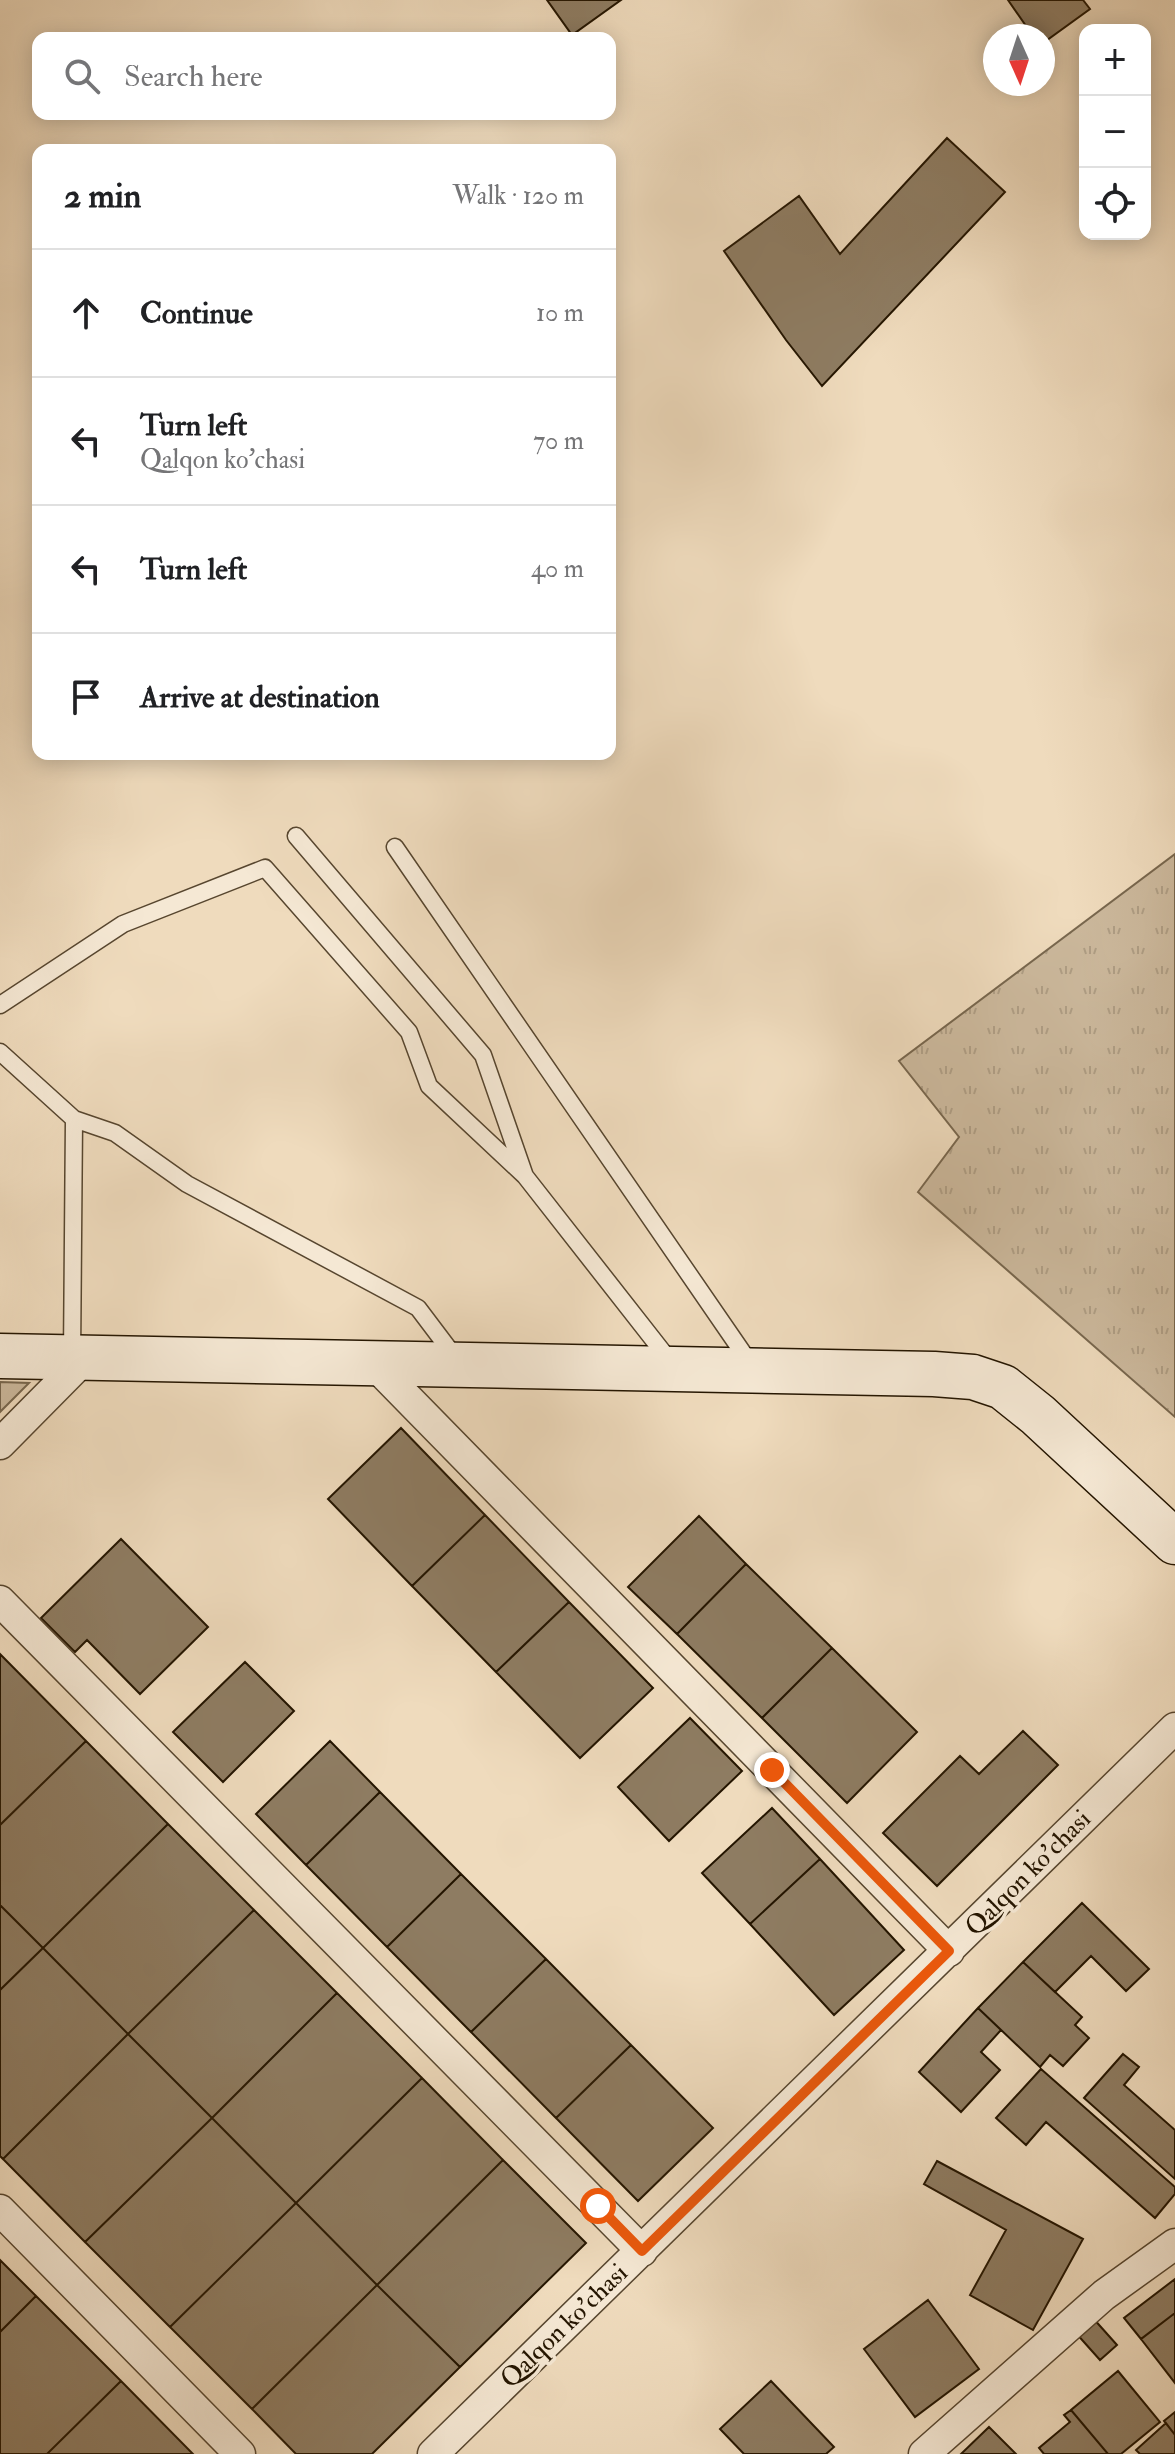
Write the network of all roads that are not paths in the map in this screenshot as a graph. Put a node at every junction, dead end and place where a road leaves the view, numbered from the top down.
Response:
1 (296, 836) dead end
2 (395, 847) dead end
3 (0, 1005) edge
4 (0, 1052) edge
5 (74, 1119) junction
6 (525, 1176) junction
7 (0, 1356) edge
8 (79, 1357) junction
9 (374, 1364) junction
10 (461, 1365) junction
11 (676, 1369) junction
12 (755, 1371) junction
13 (0, 1444) edge
14 (1175, 1542) edge
15 (0, 1601) edge
16 (1175, 1728) edge
17 (949, 1951) junction
18 (0, 2210) edge
19 (1175, 2244) edge
20 (642, 2251) junction
21 (240, 2454) edge
22 (433, 2454) edge
23 (924, 2454) edge

1 - 6 lane
2 - 12 lane
3 - 6 lane
4 - 5 lane
5 - 8 lane
5 - 10 lane
6 - 11 lane
7 - 8 street
8 - 9 street
8 - 13 street
9 - 10 street
9 - 17 street
10 - 11 street
11 - 12 street
12 - 14 street
15 - 20 street
16 - 17 street, Qalqon ko'chasi
17 - 20 street, Qalqon ko'chasi
18 - 21 street
19 - 23 street
20 - 22 street, Qalqon ko'chasi

